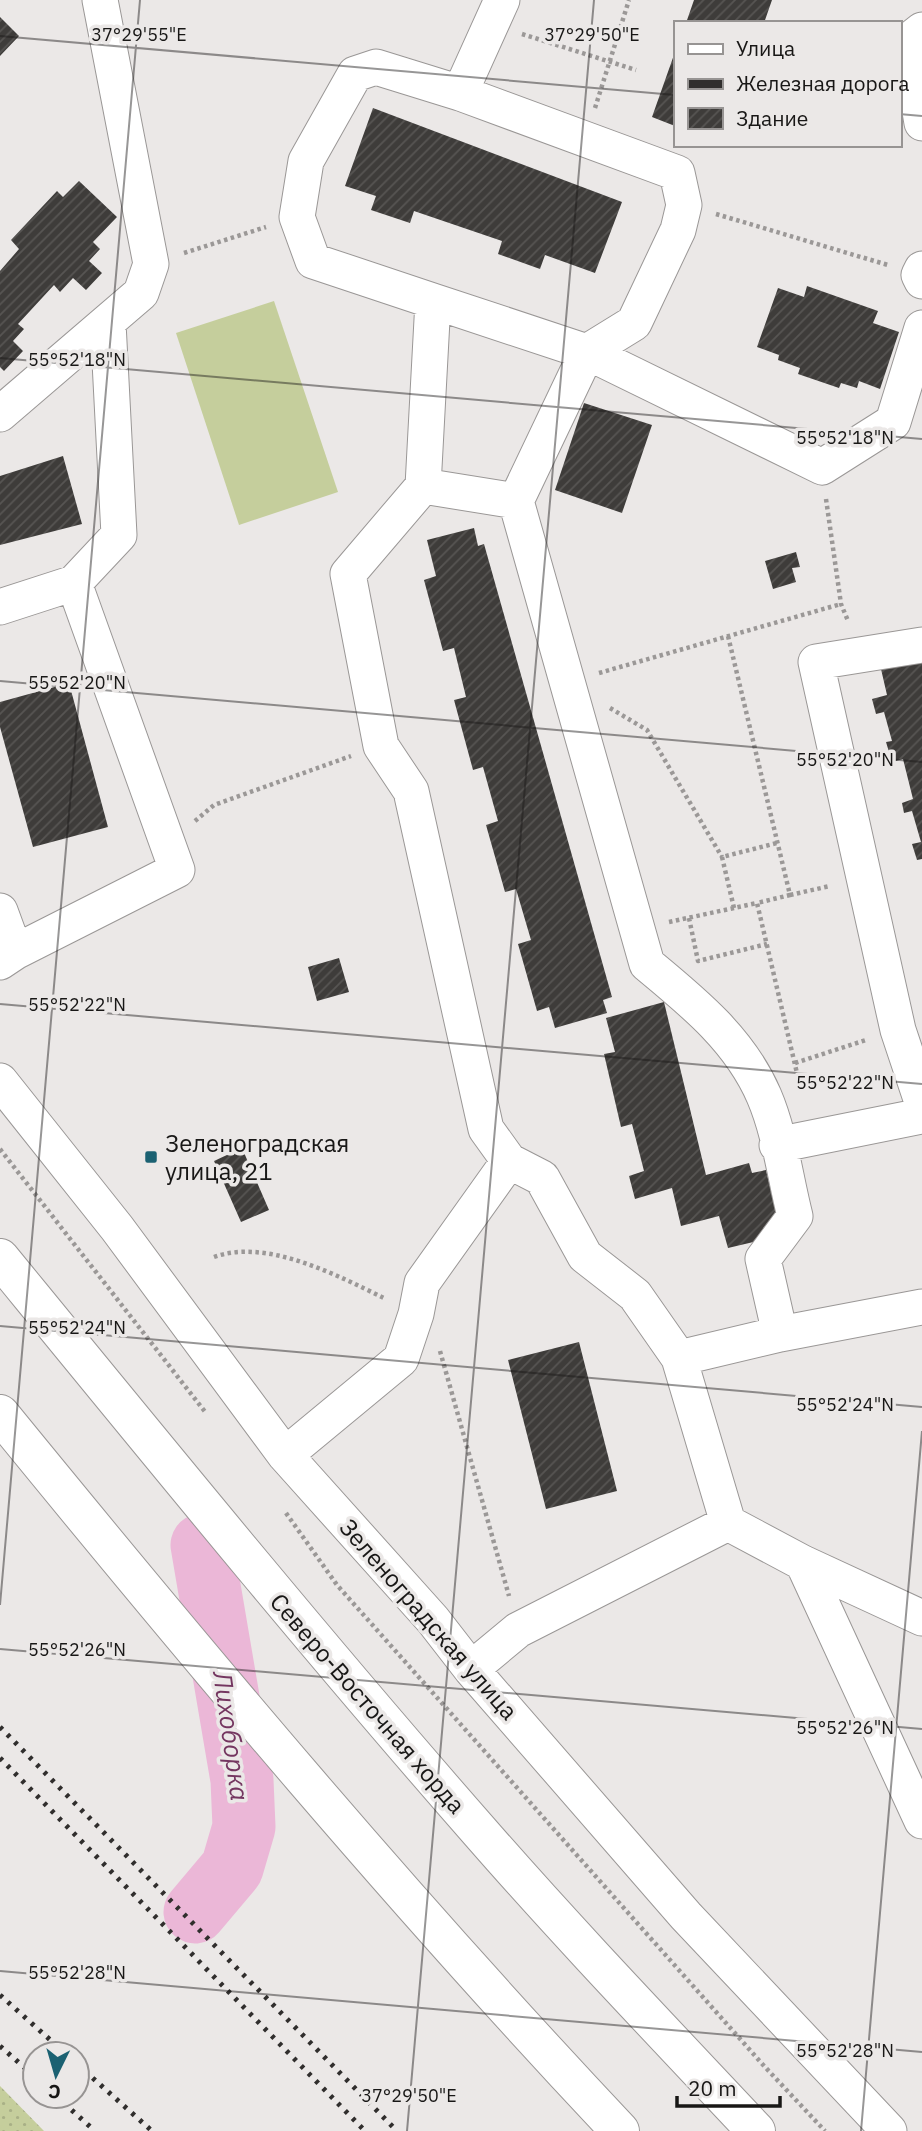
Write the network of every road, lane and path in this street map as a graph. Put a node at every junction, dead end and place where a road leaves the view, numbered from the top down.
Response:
1 (100, 0) edge
2 (629, 0) edge
3 (497, 12) edge
4 (922, 30) edge
5 (612, 62) junction
6 (636, 71) dead end
7 (460, 93) junction
8 (922, 123) edge
9 (583, 138) junction
10 (684, 205) junction
11 (297, 217) junction
12 (151, 264) junction
13 (921, 275) edge
14 (433, 301) junction
15 (108, 323) junction
16 (922, 328) edge
17 (587, 352) junction
18 (0, 414) edge
19 (822, 467) junction
20 (423, 486) junction
21 (516, 501) junction
22 (74, 583) junction
23 (841, 604) junction
24 (0, 607) edge
25 (727, 636) junction
26 (922, 645) edge
27 (861, 653) junction
28 (568, 682) junction
29 (381, 746) junction
30 (777, 843) junction
31 (168, 845) junction
32 (722, 857) junction
33 (757, 903) junction
34 (734, 908) junction
35 (0, 911) edge
36 (689, 918) junction
37 (637, 929) junction
38 (766, 944) junction
39 (8, 957) edge
40 (898, 1030) junction
41 (795, 1063) junction
42 (753, 1074) junction
43 (0, 1082) edge
44 (922, 1102) edge
45 (922, 1116) edge
46 (813, 1138) junction
47 (777, 1145) junction
48 (0, 1149) edge
49 (509, 1161) junction
50 (214, 1257) dead end
51 (0, 1258) edge
52 (922, 1307) edge
53 (416, 1314) junction
54 (780, 1334) junction
55 (440, 1350) dead end
56 (679, 1358) junction
57 (0, 1414) edge
58 (208, 1415) dead end
59 (285, 1455) junction
60 (282, 1507) dead end
61 (728, 1523) junction
62 (803, 1563) junction
63 (922, 1618) edge
64 (518, 1630) junction
65 (471, 1668) junction
66 (922, 1821) edge
67 (620, 2131) edge
68 (756, 2131) edge
69 (825, 2131) edge
70 (889, 2131) edge

1 - 12 street
2 - 5 path
3 - 5 path
3 - 7 street
4 - 8 street
5 - 6 path
5 - 9 path
7 - 9 street
7 - 11 street
9 - 10 street
10 - 13 path
10 - 17 street
11 - 12 path
11 - 14 street
12 - 15 street
14 - 17 street
14 - 20 street
15 - 18 street
15 - 22 street
16 - 19 street
17 - 19 street
17 - 21 street
19 - 23 path
20 - 21 street
20 - 29 street
21 - 28 street
22 - 24 street
22 - 31 street
23 - 25 path
23 - 27 path
25 - 28 path
25 - 30 path
26 - 27 street
27 - 40 street
28 - 32 path
28 - 37 street
29 - 31 path
29 - 49 street
30 - 32 path
30 - 33 path
31 - 39 street
32 - 34 path
33 - 34 path
33 - 38 path
34 - 36 path
35 - 39 street
36 - 37 path
36 - 38 path
37 - 42 street
38 - 41 path
40 - 41 path
40 - 44 street
41 - 42 path
41 - 46 path
42 - 47 street
43 - 59 street, Зеленоградская улица
45 - 46 street
46 - 47 street
47 - 54 street
48 - 58 path
49 - 53 street
49 - 56 street
50 - 53 path
51 - 68 main road, Северо-Восточная хорда
52 - 54 street
53 - 59 street
54 - 56 street
55 - 64 path
56 - 61 street
57 - 67 main road
59 - 65 street, Зеленоградская улица
60 - 69 path
61 - 62 street
61 - 64 street
62 - 63 street
62 - 66 street
64 - 65 street
65 - 70 street, Зеленоградская улица

